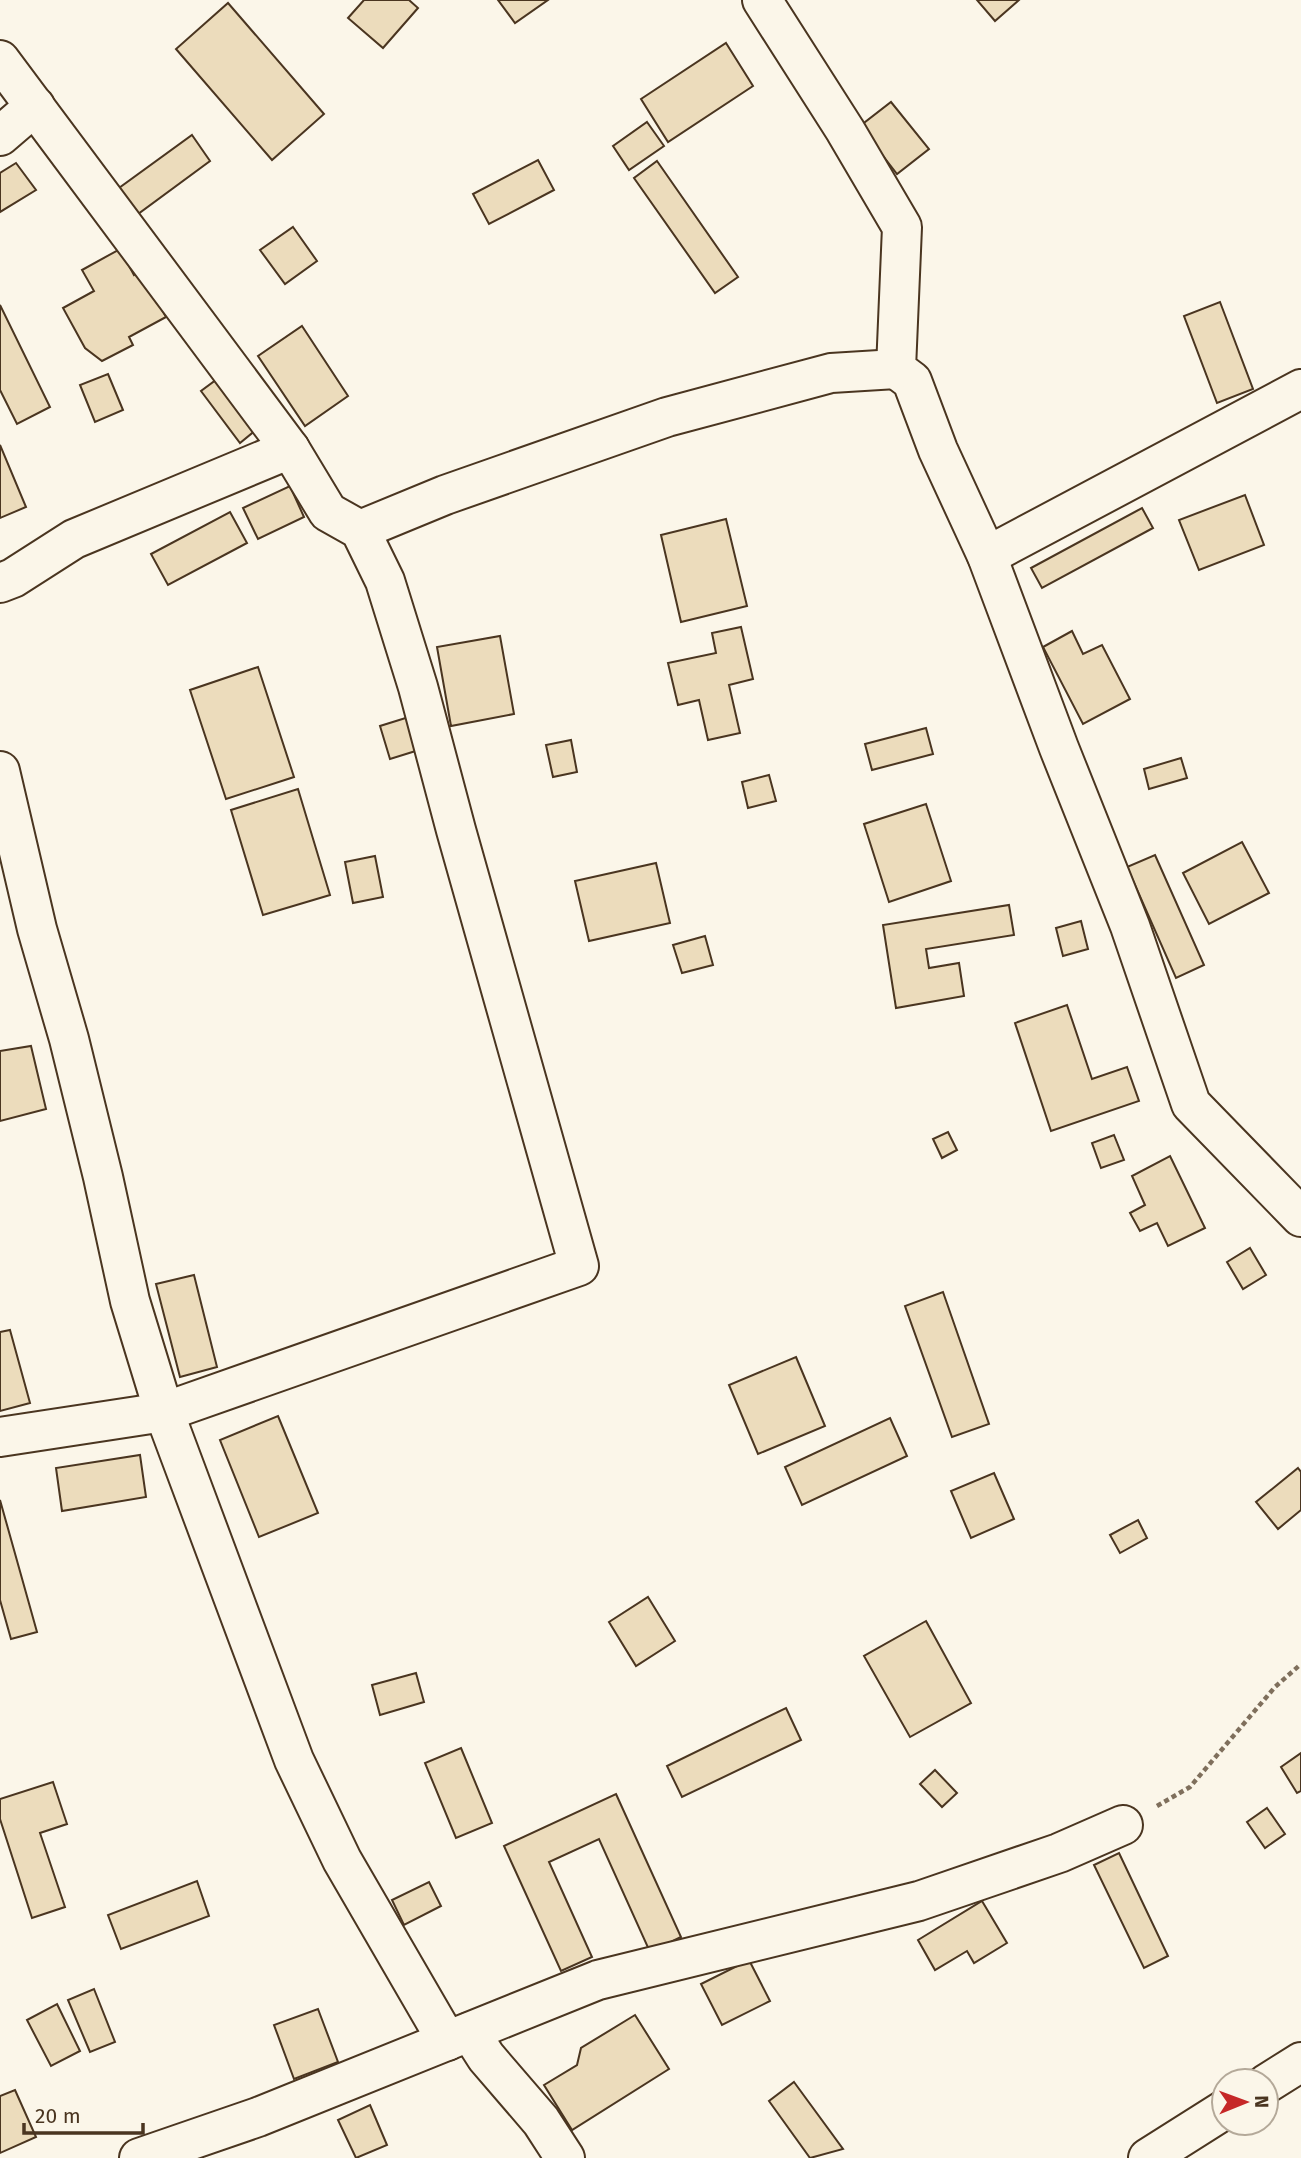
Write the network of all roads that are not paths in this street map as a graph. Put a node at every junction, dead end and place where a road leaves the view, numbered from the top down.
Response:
1 (762, 0) edge
2 (0, 60) edge
3 (35, 106) junction
4 (0, 136) edge
5 (896, 369) junction
6 (1301, 389) edge
7 (290, 449) junction
8 (360, 530) junction
9 (987, 556) junction
10 (0, 583) edge
11 (0, 771) edge
12 (1301, 1217) edge
13 (164, 1412) junction
14 (0, 1437) edge
15 (1123, 1825) road end
16 (458, 2037) junction
17 (1301, 2062) edge
18 (1280, 2075) edge
19 (1210, 2119) edge
20 (139, 2158) edge
21 (565, 2158) edge
22 (1148, 2158) edge

1 - 5 street
2 - 3 street
3 - 4 street
3 - 7 street
5 - 8 street
5 - 9 street
6 - 9 street
7 - 8 street
7 - 10 street
8 - 13 street
9 - 12 street
11 - 13 street
13 - 14 street
13 - 16 street
15 - 16 street
16 - 20 street
16 - 21 street
17 - 18 street
19 - 22 street

